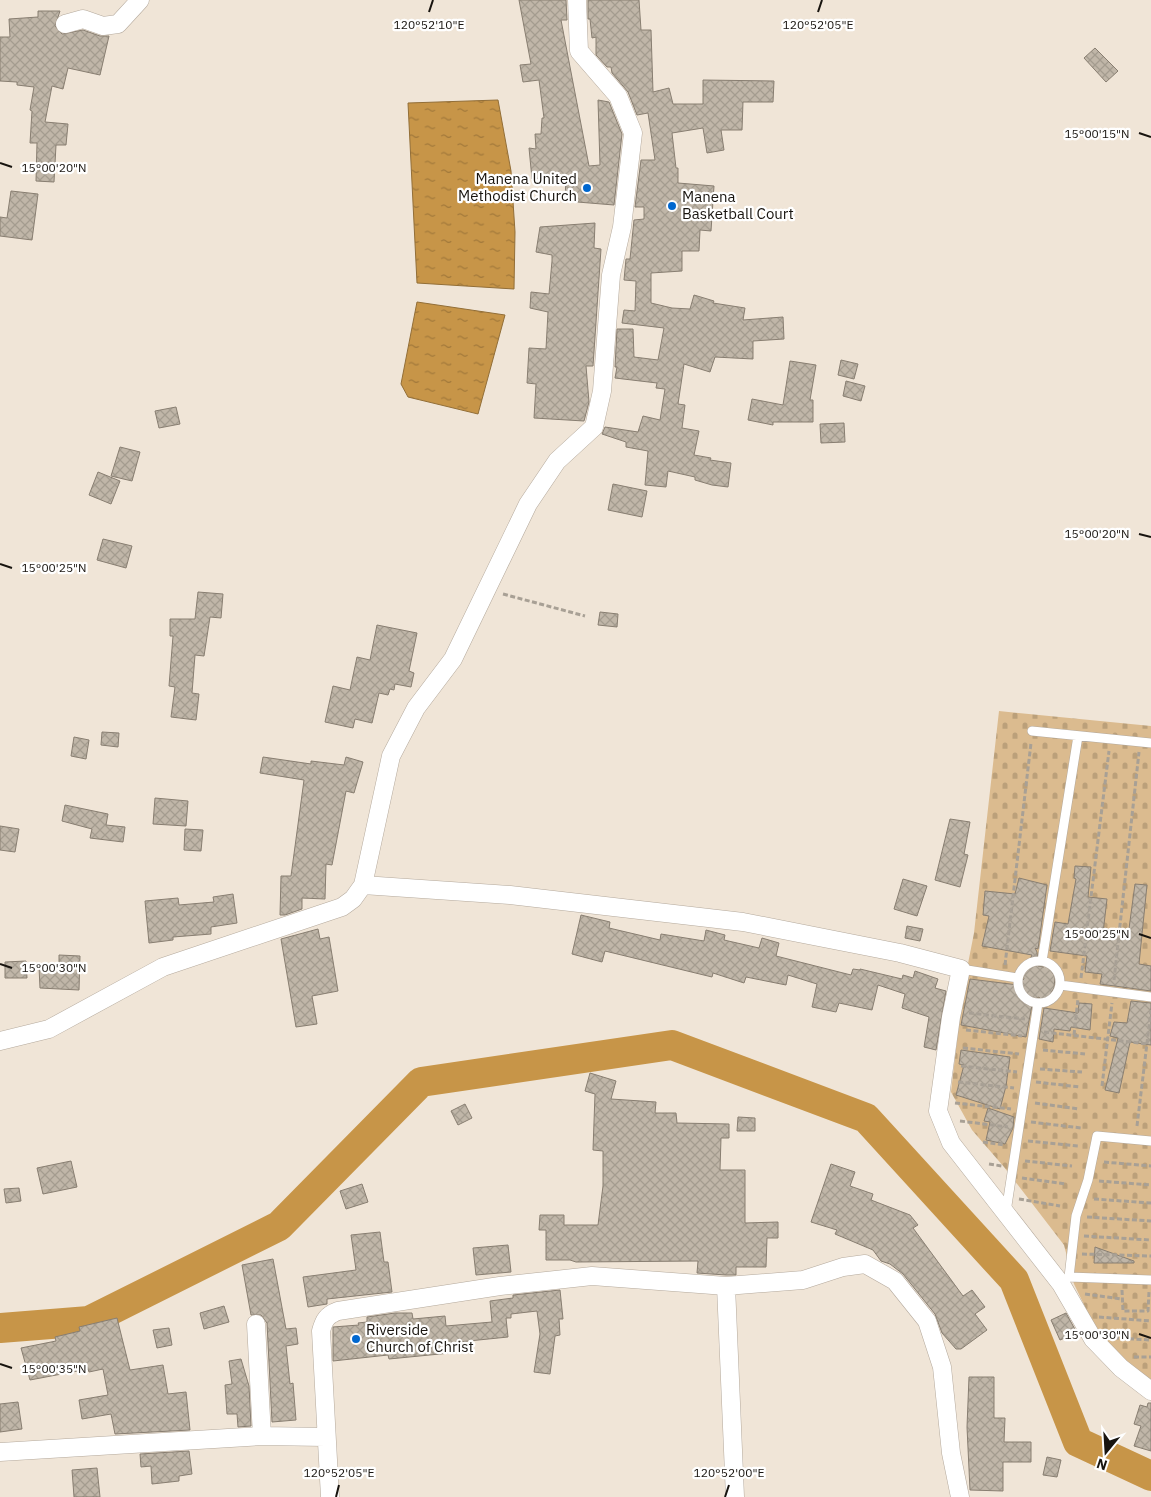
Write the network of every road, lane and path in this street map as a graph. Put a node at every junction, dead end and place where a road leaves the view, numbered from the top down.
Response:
1 (140, 0) edge
2 (577, 0) edge
3 (65, 24) dead end
4 (488, 590) junction
5 (586, 616) dead end
6 (1032, 731) joint
7 (1078, 736) junction
8 (1110, 739) junction
9 (1140, 742) junction
10 (1151, 743) edge
11 (363, 885) junction
12 (1042, 961) junction
13 (961, 969) junction
14 (1004, 976) junction
15 (1018, 978) junction
16 (1060, 985) junction
17 (1080, 988) junction
18 (1113, 993) junction
19 (1151, 997) edge
20 (1038, 1003) junction
21 (1151, 1010) edge
22 (964, 1012) dead end
23 (1036, 1020) junction
24 (958, 1029) dead end
25 (1033, 1034) junction
26 (1074, 1035) junction
27 (1106, 1039) junction
28 (0, 1041) edge
29 (1148, 1044) junction
30 (959, 1047) dead end
31 (1030, 1052) junction
32 (1085, 1054) dead end
33 (955, 1066) dead end
34 (1082, 1072) dead end
35 (1026, 1078) junction
36 (955, 1082) dead end
37 (1080, 1086) dead end
38 (1102, 1086) dead end
39 (955, 1103) dead end
40 (1022, 1106) junction
41 (1079, 1108) dead end
42 (954, 1120) dead end
43 (1019, 1124) junction
44 (1137, 1126) dead end
45 (1080, 1128) dead end
46 (1151, 1141) edge
47 (983, 1142) dead end
48 (1016, 1143) junction
49 (1078, 1146) dead end
50 (1092, 1161) junction
51 (986, 1163) dead end
52 (1072, 1166) dead end
53 (1151, 1166) edge
54 (1013, 1168) junction
55 (1088, 1180) junction
56 (1066, 1184) dead end
57 (1151, 1185) edge
58 (1082, 1198) junction
59 (1151, 1202) edge
60 (1007, 1206) junction
61 (1060, 1206) dead end
62 (1076, 1216) junction
63 (1151, 1221) edge
64 (1072, 1236) junction
65 (1151, 1240) edge
66 (1070, 1254) junction
67 (1151, 1256) edge
68 (1124, 1279) junction
69 (1151, 1280) edge
70 (1065, 1281) junction
71 (726, 1286) junction
72 (1084, 1294) dead end
73 (1121, 1300) junction
74 (1150, 1304) edge
75 (1093, 1317) dead end
76 (1151, 1321) edge
77 (256, 1324) dead end
78 (1113, 1338) dead end
79 (1151, 1340) edge
80 (1151, 1391) edge
81 (262, 1436) junction
82 (326, 1437) junction
83 (0, 1452) edge
84 (330, 1497) edge
85 (735, 1497) edge
86 (960, 1497) edge

1 - 3 street
2 - 4 street
4 - 5 path
4 - 11 street
6 - 7 lane
6 - 14 path
7 - 8 lane
7 - 12 lane
8 - 9 lane
8 - 17 path
9 - 10 lane
9 - 18 path
11 - 13 street
11 - 28 street
12 - 15 lane
12 - 16 lane
13 - 14 lane
13 - 60 street
14 - 15 lane
15 - 20 lane
16 - 17 lane
16 - 20 lane
17 - 18 lane
17 - 26 path
18 - 19 lane
18 - 27 path
20 - 23 lane
21 - 29 path
22 - 23 path
23 - 25 lane
24 - 25 path
25 - 26 path
25 - 31 lane
26 - 27 path
27 - 29 path
27 - 38 path
29 - 44 path
30 - 31 path
31 - 32 path
31 - 35 lane
33 - 35 path
34 - 35 path
35 - 36 path
35 - 37 path
35 - 40 lane
39 - 40 path
40 - 41 path
40 - 43 lane
42 - 43 path
43 - 45 path
43 - 48 lane
46 - 50 lane
47 - 48 path
48 - 49 path
48 - 54 lane
50 - 53 path
50 - 55 lane
51 - 54 path
52 - 54 path
54 - 56 path
54 - 60 lane
55 - 57 path
55 - 58 lane
58 - 59 path
58 - 62 lane
60 - 61 path
60 - 70 street
62 - 63 path
62 - 64 lane
64 - 65 path
64 - 66 lane
66 - 67 path
66 - 70 lane
68 - 69 lane
68 - 70 lane
68 - 73 path
69 - 74 path
70 - 80 street
71 - 82 street
71 - 85 street
71 - 86 street
72 - 73 path
73 - 74 path
75 - 76 path
77 - 81 street
78 - 79 path
81 - 82 street
81 - 83 street
82 - 84 street

